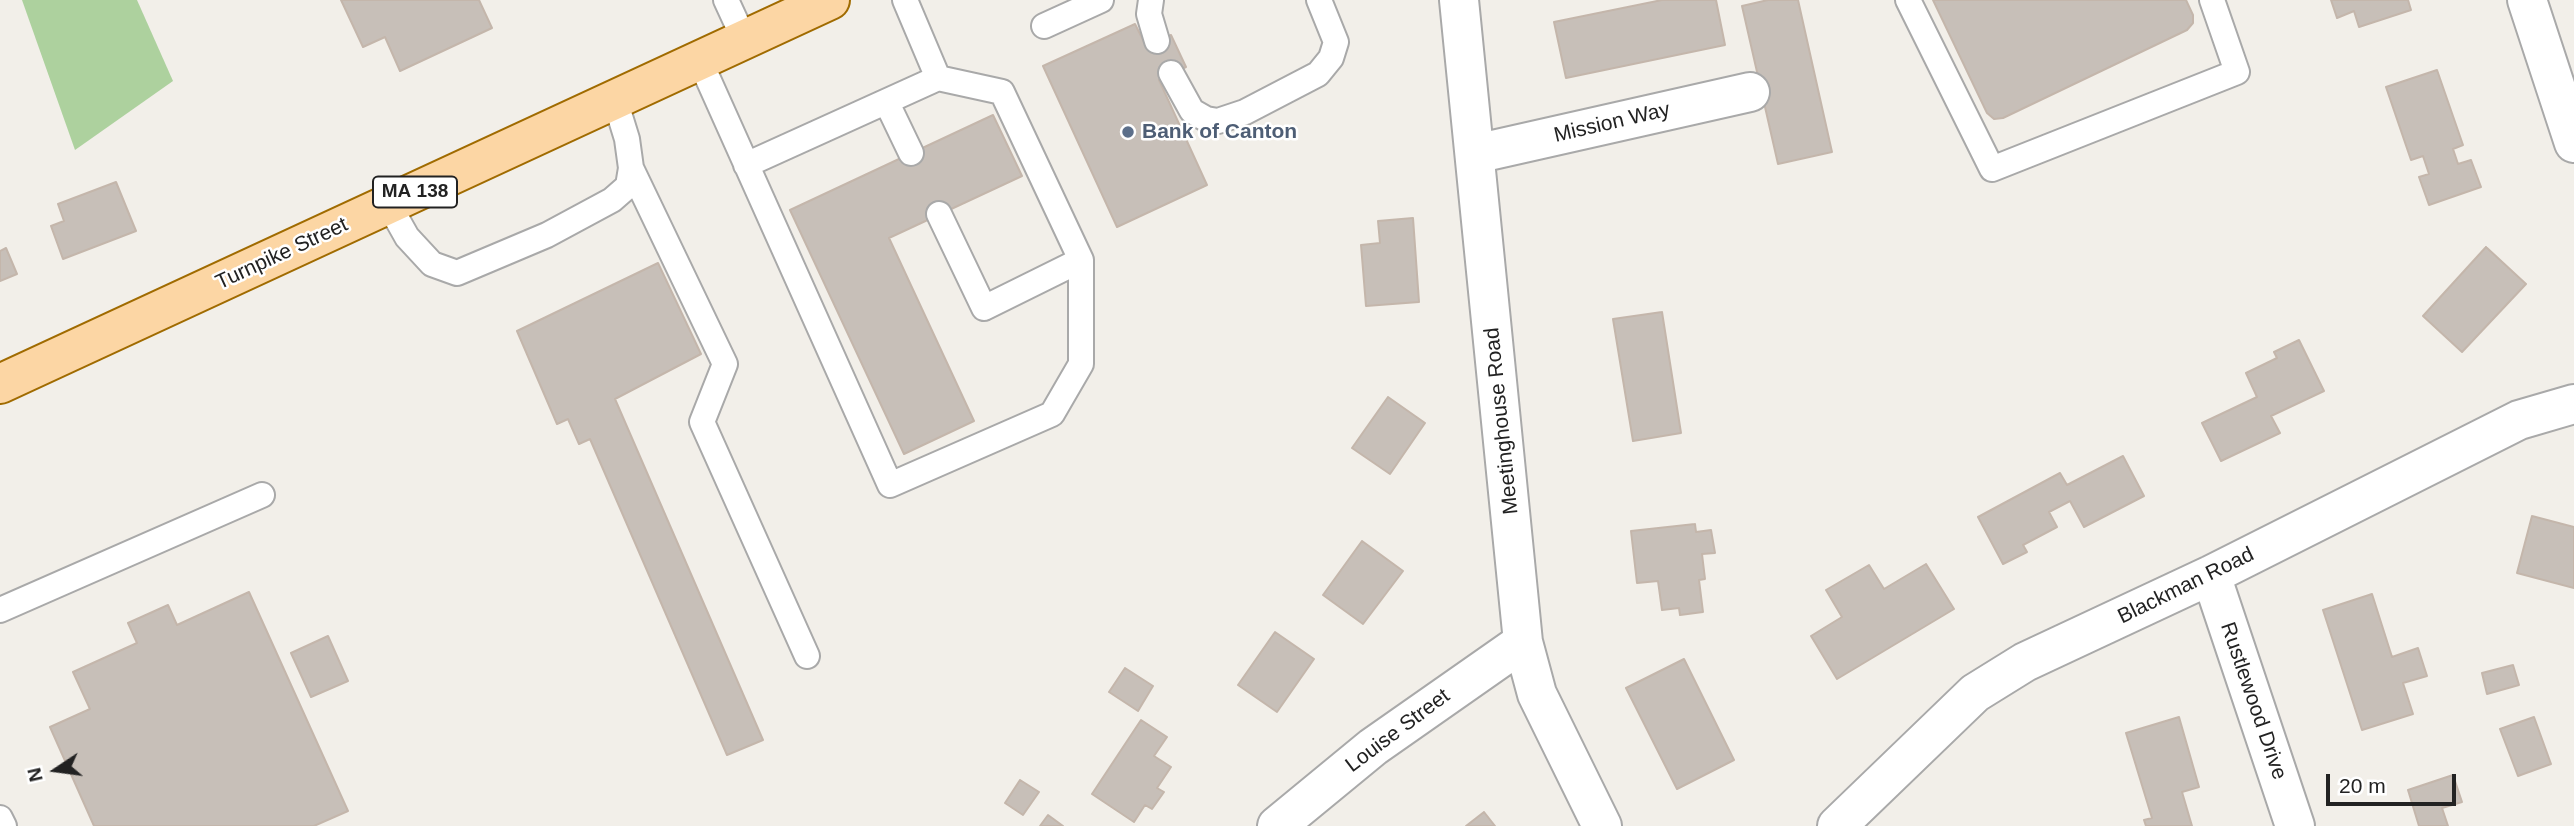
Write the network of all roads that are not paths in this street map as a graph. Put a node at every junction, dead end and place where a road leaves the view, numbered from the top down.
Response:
1 (726, 0) edge
2 (830, 0) edge
3 (905, 0) edge
4 (1101, 0) edge
5 (1151, 0) edge
6 (1319, 0) edge
7 (1459, 0) edge
8 (1909, 0) edge
9 (2212, 0) edge
10 (2527, 0) edge
11 (1045, 26) dead end
12 (744, 39) junction
13 (1157, 41) dead end
14 (700, 61) junction
15 (1171, 73) dead end
16 (938, 78) junction
17 (1750, 92) dead end
18 (615, 100) junction
19 (887, 103) junction
20 (2574, 143) edge
21 (911, 153) dead end
22 (1475, 154) junction
23 (746, 164) junction
24 (631, 167) junction
25 (388, 205) junction
26 (939, 214) dead end
27 (1081, 260) junction
28 (0, 384) edge
29 (2574, 404) edge
30 (262, 495) dead end
31 (2211, 575) junction
32 (0, 610) edge
33 (1523, 642) junction
34 (807, 656) dead end
35 (0, 818) edge
36 (1848, 822) edge
37 (4, 826) edge
38 (1277, 826) edge
39 (1602, 826) edge
40 (2295, 826) edge

1 - 12 lane
2 - 12 main road, Turnpike Street / MA 138
3 - 16 lane
4 - 11 lane
5 - 13 lane
6 - 15 lane
7 - 22 street, Meetinghouse Road
8 - 9 lane
10 - 20 street
12 - 14 main road, Turnpike Street / MA 138
14 - 18 main road, Turnpike Street / MA 138
14 - 23 lane
16 - 19 lane
16 - 27 lane
17 - 22 street, Mission Way
18 - 24 lane
18 - 25 main road, Turnpike Street / MA 138
19 - 21 lane
19 - 23 lane
22 - 33 street, Meetinghouse Road
23 - 27 lane
24 - 25 lane
24 - 34 lane
25 - 28 main road, Turnpike Street / MA 138
26 - 27 lane
29 - 31 street, Blackman Road
30 - 32 lane
31 - 36 street, Blackman Road
31 - 40 street, Rustlewood Drive
33 - 38 street, Louise Street
33 - 39 street, Meetinghouse Road
35 - 37 lane

